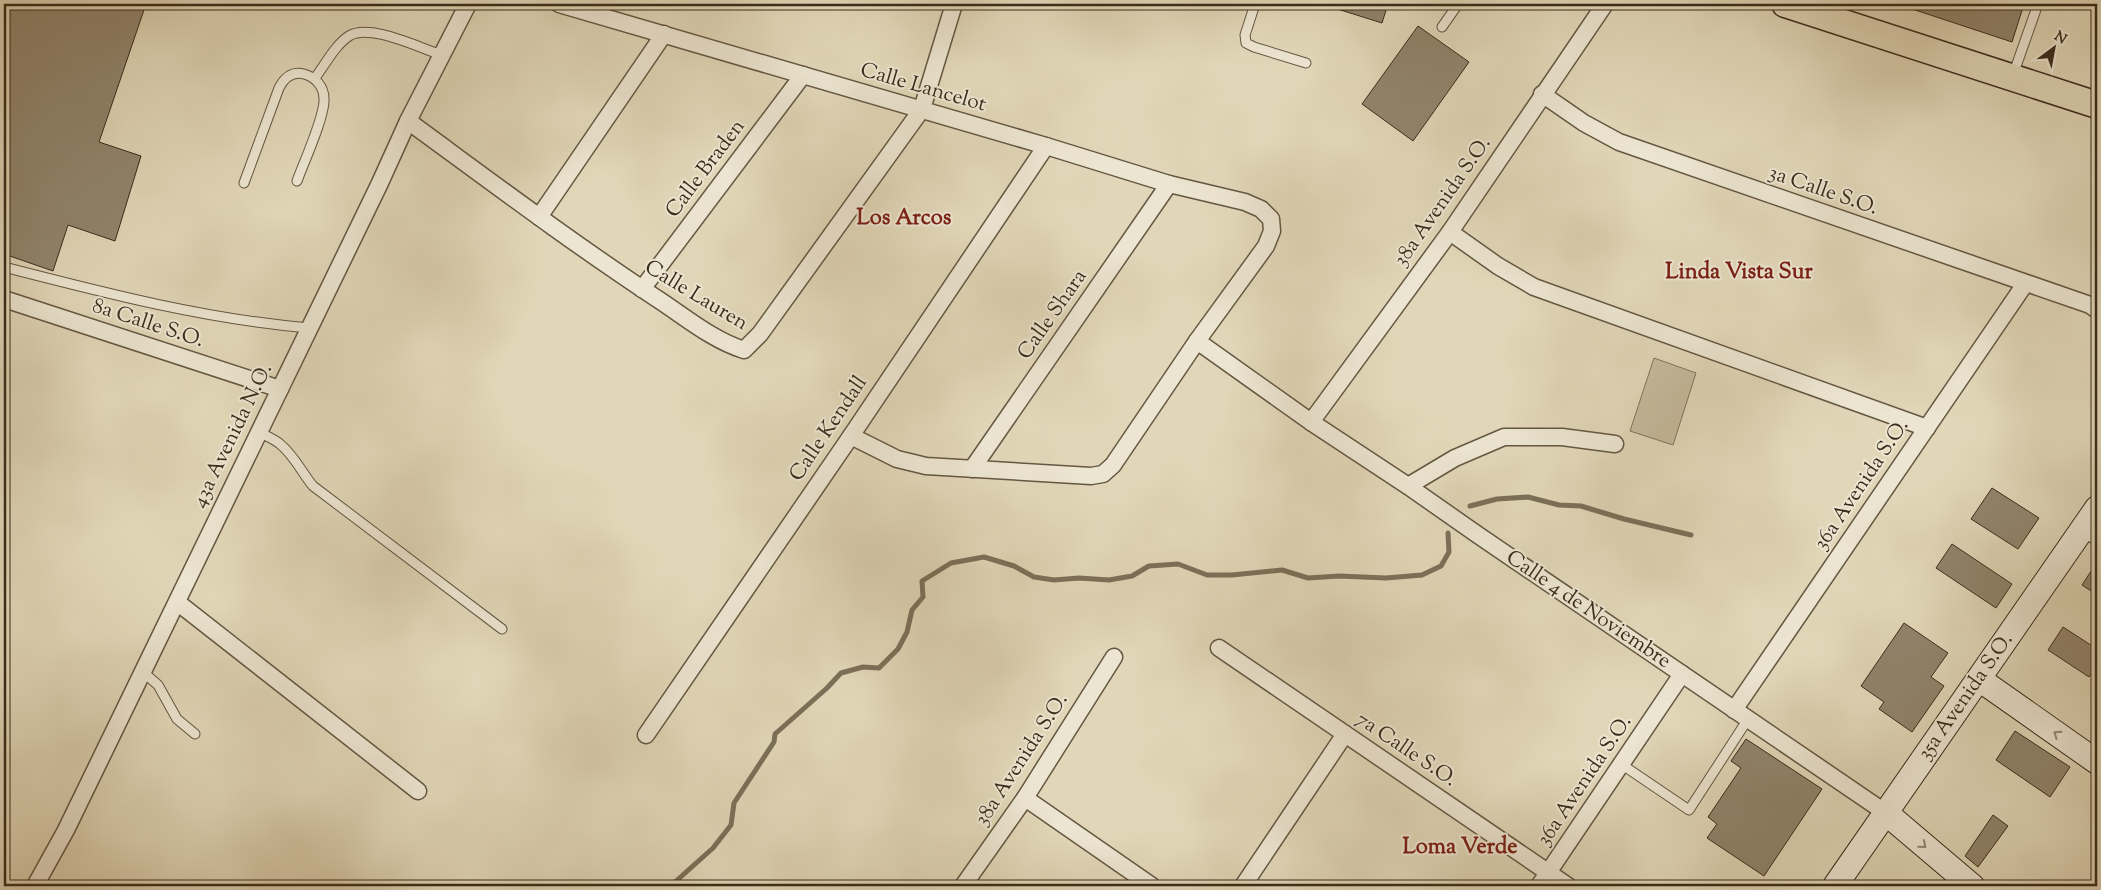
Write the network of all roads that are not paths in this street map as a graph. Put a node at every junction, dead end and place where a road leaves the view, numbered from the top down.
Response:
1 (468, 4) edge
2 (559, 4) edge
3 (954, 4) edge
4 (1255, 4) edge
5 (1458, 4) edge
6 (1605, 4) edge
7 (1785, 4) edge
8 (2038, 4) edge
9 (1816, 9) edge
10 (1442, 27) dead end
11 (664, 34) junction
12 (442, 55) junction
13 (1306, 63) dead end
14 (803, 75) junction
15 (2012, 77) junction
16 (315, 78) junction
17 (1542, 94) junction
18 (2097, 105) edge
19 (922, 110) junction
20 (408, 121) junction
21 (1046, 146) junction
22 (297, 181) dead end
23 (244, 183) dead end
24 (1169, 184) junction
25 (539, 217) junction
26 (1450, 232) junction
27 (4, 267) edge
28 (2026, 284) junction
29 (642, 289) junction
30 (4, 299) edge
31 (2097, 310) edge
32 (310, 328) junction
33 (1197, 341) junction
34 (280, 389) junction
35 (1311, 422) junction
36 (1927, 428) junction
37 (259, 432) junction
38 (851, 436) junction
39 (1615, 444) dead end
40 (972, 469) junction
41 (1408, 486) junction
42 (2097, 508) edge
43 (2089, 536) edge
44 (176, 602) junction
45 (502, 629) dead end
46 (1219, 648) dead end
47 (1114, 657) dead end
48 (143, 672) junction
49 (1682, 674) junction
50 (1979, 679) junction
51 (1734, 710) junction
52 (1748, 719) junction
53 (195, 734) dead end
54 (1345, 734) junction
55 (646, 735) dead end
56 (2097, 762) edge
57 (1621, 764) junction
58 (418, 791) dead end
59 (1025, 798) junction
60 (1886, 813) junction
61 (1549, 872) junction
62 (35, 886) edge
63 (963, 886) edge
64 (1152, 886) edge
65 (1243, 886) edge
66 (1539, 886) edge
67 (1568, 886) edge
68 (1835, 886) edge
69 (1972, 886) edge

1 - 12 street, 43a Avenida N.O.
2 - 11 street, Calle Lancelot
3 - 19 street
4 - 13 lane
5 - 10 lane
6 - 17 street, 38a Avenida S.O.
7 - 9 main road
8 - 15 lane
9 - 15 main road
11 - 14 street, Calle Lancelot
11 - 25 street
12 - 16 lane
12 - 20 street, 43a Avenida N.O.
14 - 19 street, Calle Lancelot
14 - 29 street, Calle Braden
15 - 18 main road
16 - 22 lane
16 - 23 lane
17 - 26 street, 38a Avenida S.O.
17 - 28 street, 3a Calle S.O.
19 - 21 street, Calle Lancelot
19 - 29 street, Calle Lauren
20 - 25 street, Calle Lauren
20 - 32 street, 43a Avenida N.O.
21 - 24 street, Calle Lancelot
21 - 38 street, Calle Kendall
24 - 33 street, Calle Lancelot
24 - 40 street, Calle Shara
25 - 29 street, Calle Lauren
26 - 35 street, 38a Avenida S.O.
26 - 36 street
27 - 32 lane
28 - 31 street, 3a Calle S.O.
28 - 36 street, 36a Avenida S.O.
30 - 34 street, 8a Calle S.O.
32 - 34 street, 43a Avenida N.O.
33 - 35 street, Calle 4 de Noviembre
33 - 40 street
34 - 37 street, 43a Avenida N.O.
35 - 41 street, Calle 4 de Noviembre
36 - 51 street, 36a Avenida S.O.
37 - 44 street, 43a Avenida N.O.
37 - 45 lane
38 - 40 street
38 - 55 street, Calle Kendall
39 - 41 street
41 - 49 street, Calle 4 de Noviembre
42 - 43 main road, 35a Avenida S.O.
43 - 50 main road, 35a Avenida S.O.
44 - 48 street, 43a Avenida N.O.
44 - 58 street
46 - 54 street, 7a Calle S.O.
47 - 59 street, 38a Avenida S.O.
48 - 53 lane
48 - 62 street, 43a Avenida N.O.
49 - 51 street, Calle 4 de Noviembre
49 - 57 street, 36a Avenida S.O.
56 -> 50 main road
50 - 60 main road, 35a Avenida S.O.
51 - 52 street, Calle 4 de Noviembre
52 - 57 lane
52 - 60 street, Calle 4 de Noviembre
54 - 61 street, 7a Calle S.O.
54 - 65 street
57 - 61 street, 36a Avenida S.O.
59 - 63 street, 38a Avenida S.O.
59 - 64 street
60 - 68 main road, 35a Avenida S.O.
60 -> 69 main road, Calle 4 de Noviembre
61 - 66 street, 36a Avenida S.O.
61 - 67 street, 7a Calle S.O.

